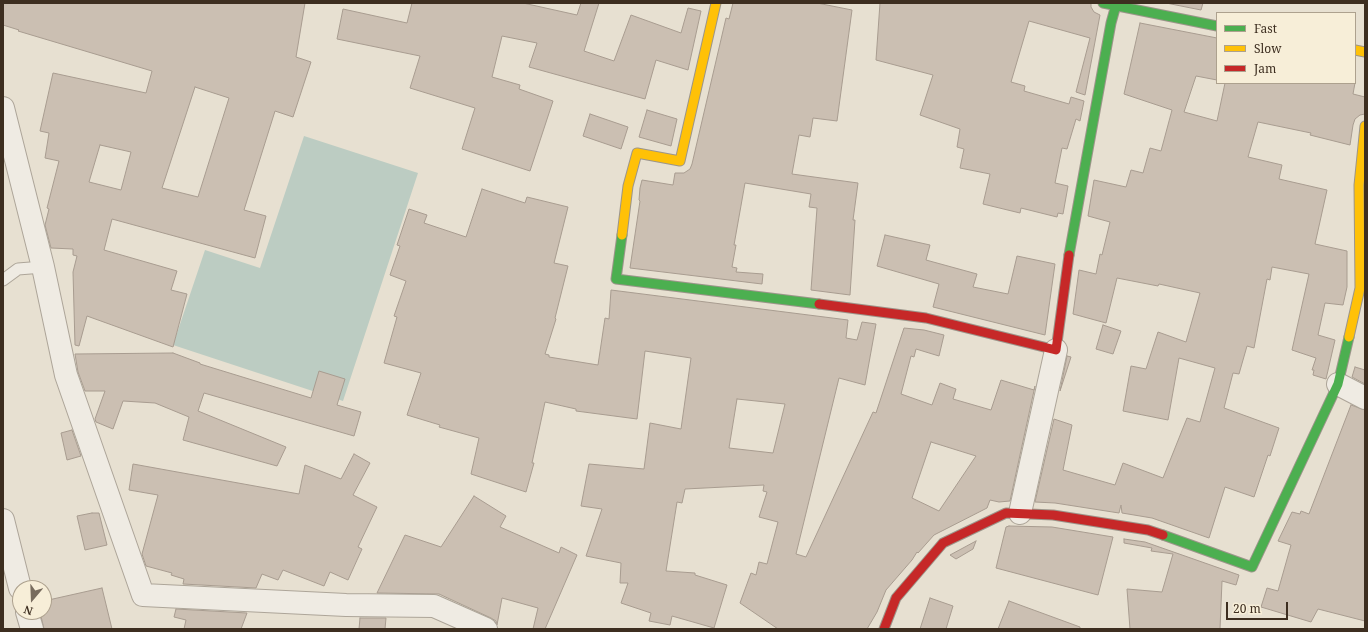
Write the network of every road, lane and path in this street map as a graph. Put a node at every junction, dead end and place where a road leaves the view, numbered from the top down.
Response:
1 (716, 3) edge
2 (1103, 3) edge
3 (1130, 6) edge
4 (1216, 26) edge
5 (3, 108) edge
6 (1365, 126) edge
7 (43, 267) junction
8 (3, 280) edge
9 (1056, 350) junction
10 (1338, 384) junction
11 (1365, 398) edge
12 (1020, 513) junction
13 (3, 520) edge
14 (18, 580) edge
15 (486, 629) edge
16 (884, 629) edge

1 - 9 street
2 - 3 street
3 - 4 street
3 - 9 street
5 - 7 street
6 - 10 street
7 - 8 lane
7 - 15 street
9 - 12 street
10 - 11 street
10 - 12 street
12 - 16 street
13 - 14 street

